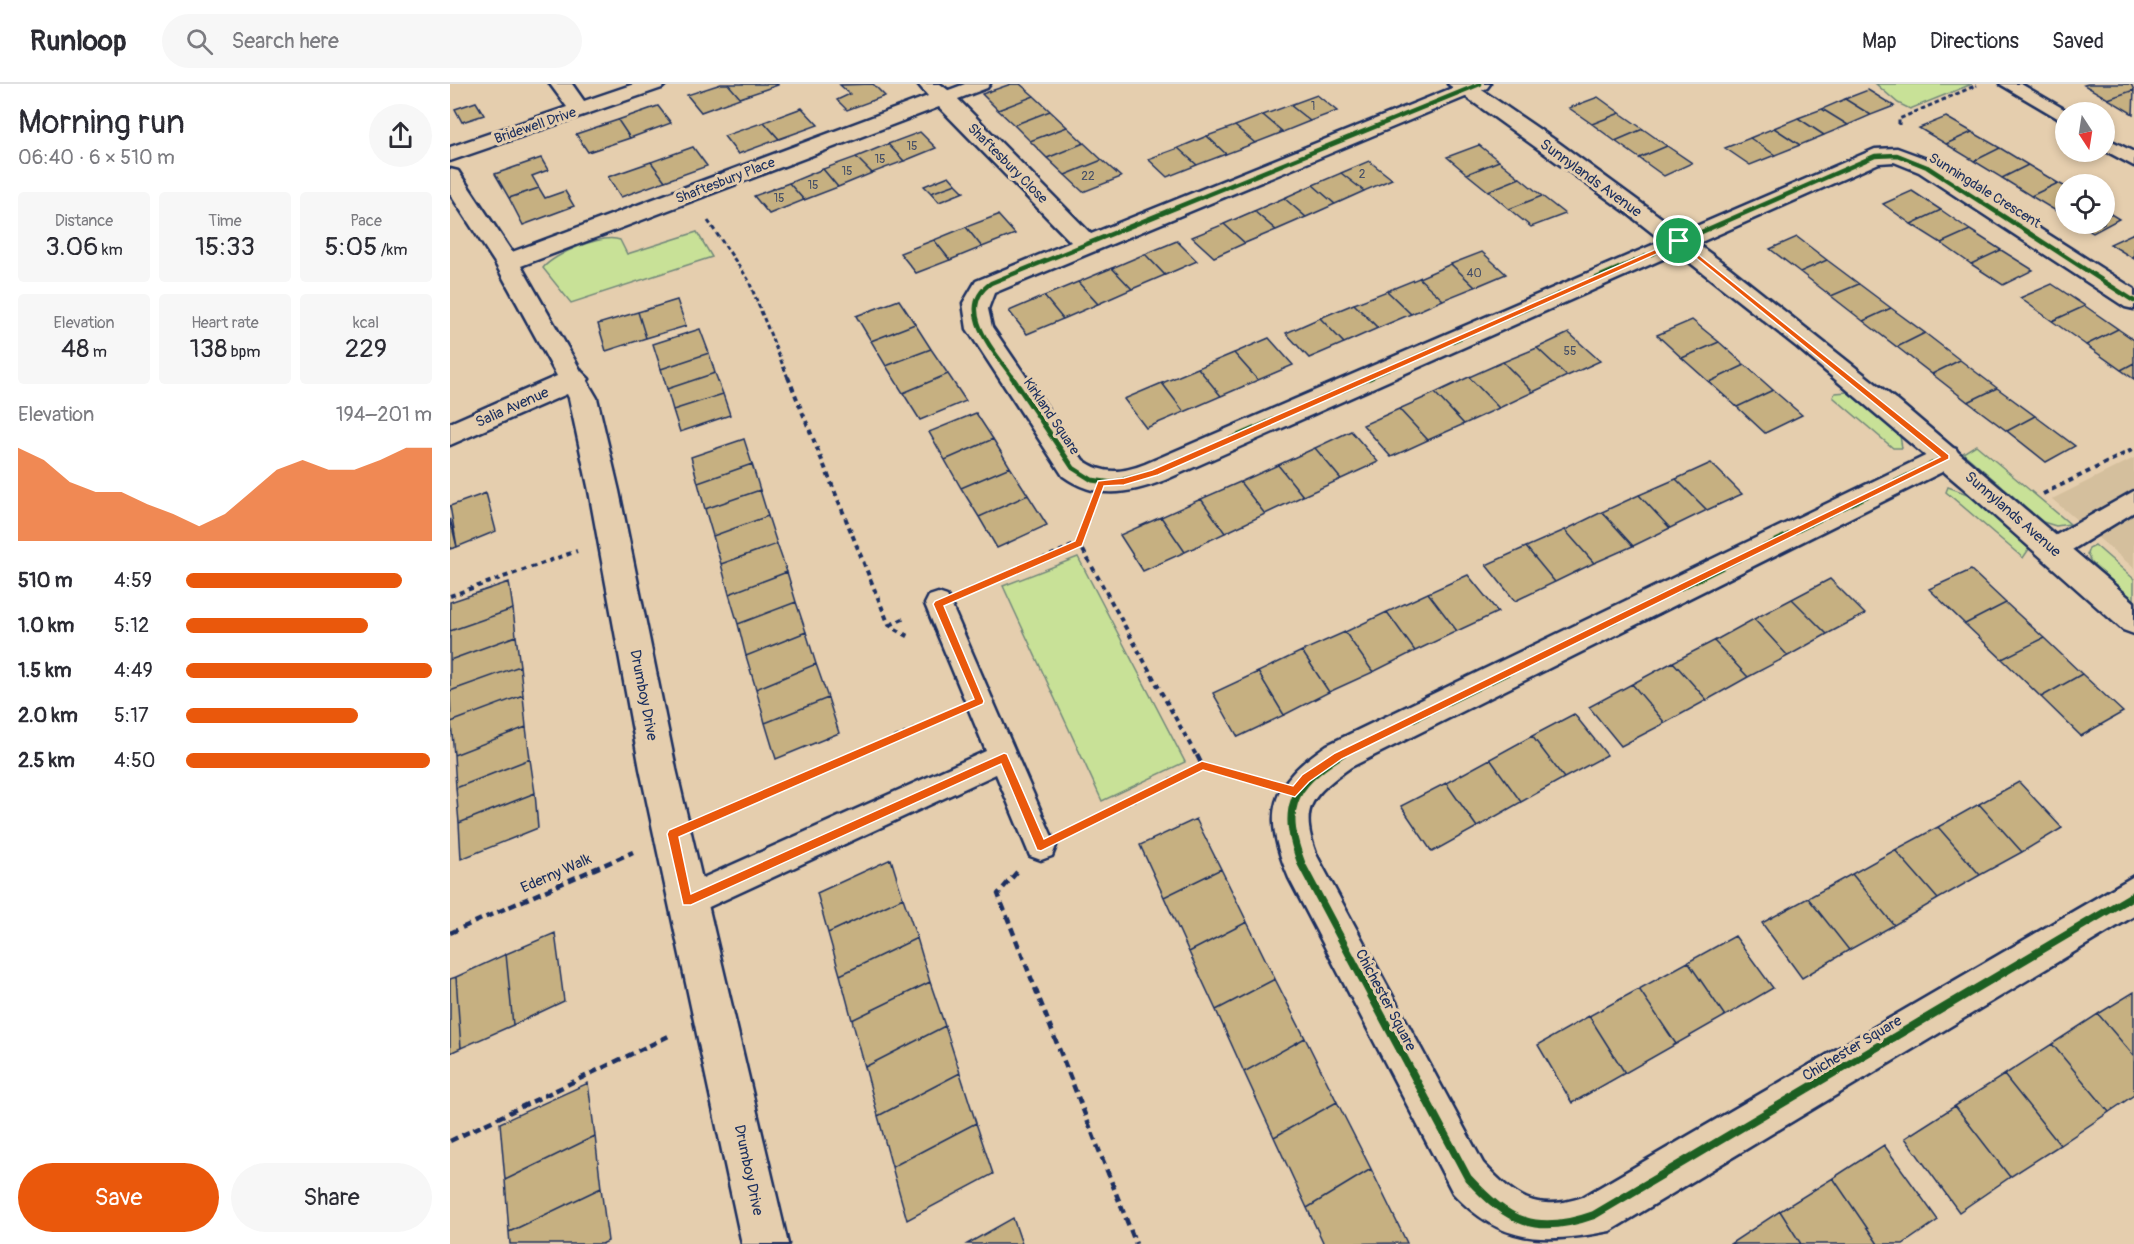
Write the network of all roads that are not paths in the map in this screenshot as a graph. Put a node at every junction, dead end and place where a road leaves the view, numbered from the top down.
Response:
1 (561, 84) edge
2 (655, 84) edge
3 (981, 84) edge
4 (2009, 84) edge
5 (1469, 86) edge
6 (936, 91) edge
7 (580, 110) junction
8 (2055, 111) edge
9 (2115, 149) edge
10 (450, 154) edge
11 (2134, 160) edge
12 (450, 176) edge
13 (1679, 241) junction
14 (1086, 243) junction
15 (507, 262) junction
16 (2134, 301) edge
17 (574, 380) junction
18 (450, 435) edge
19 (1946, 457) junction
20 (2134, 500) edge
21 (2053, 549) junction
22 (938, 604) road end
23 (2134, 621) edge
24 (1004, 758) junction
25 (1041, 846) road end
26 (2134, 895) edge
27 (687, 901) junction
28 (765, 1244) edge

1 - 7 street
2 - 7 street, Bridewell Drive
3 - 6 lane
4 - 8 lane
5 - 13 street, Sunnylands Avenue
5 - 14 street, Kirkland Square
6 - 14 street, Shaftesbury Close
6 - 15 street, Shaftesbury Place
7 - 10 street, Bridewell Drive
9 - 11 lane
12 - 15 street, Drumboy Drive
13 - 14 street, Kirkland Square
13 - 16 street, Sunningdale Crescent
13 - 19 street, Sunnylands Avenue
15 - 17 street, Drumboy Drive
17 - 18 street, Salia Avenue
17 - 27 street, Drumboy Drive
19 - 21 street, Sunnylands Avenue
19 - 26 street, Chichester Square
20 - 21 lane
21 - 23 street, Sunnylands Avenue
22 - 24 lane
24 - 25 lane
24 - 27 lane
27 - 28 street, Drumboy Drive

